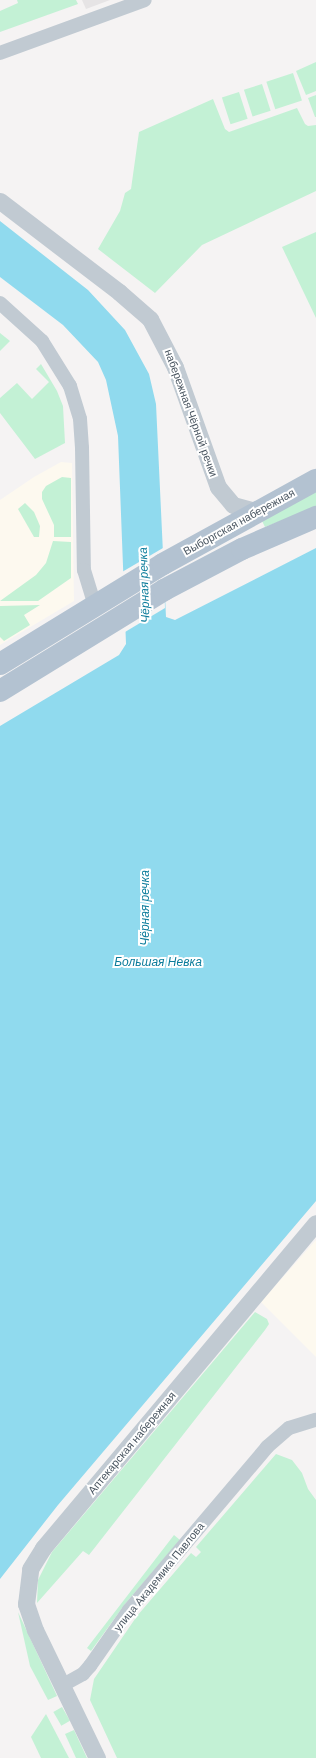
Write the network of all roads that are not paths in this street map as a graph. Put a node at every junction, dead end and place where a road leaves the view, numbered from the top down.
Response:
1 (144, 0) edge
2 (0, 53) edge
3 (0, 201) edge
4 (0, 303) edge
5 (316, 480) edge
6 (255, 511) junction
7 (316, 517) edge
8 (95, 605) junction
9 (0, 664) edge
10 (0, 691) edge
11 (316, 1223) edge
12 (316, 1420) edge
13 (63, 1685) junction
14 (97, 1758) edge

1 - 2 street
3 - 6 street, набережная Чёрной речки
4 - 8 street
5 - 6 main road, Выборгская набережная
6 - 8 main road, Выборгская набережная
7 - 10 main road
8 - 9 main road, Выборгская набережная
11 - 13 street, Аптекарская набережная
12 - 13 street, улица Академика Павлова
13 - 14 street

